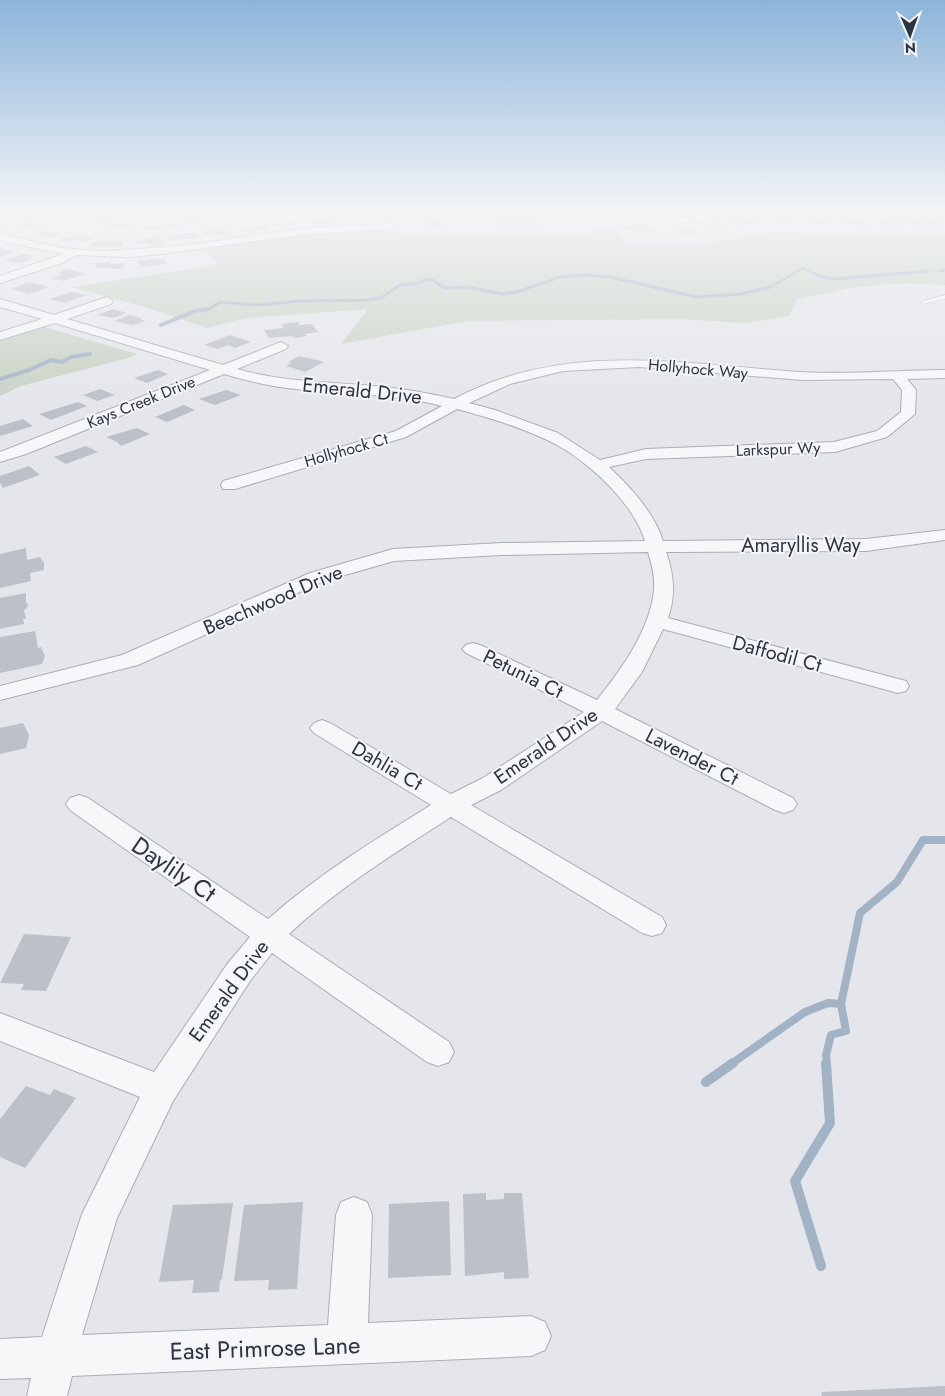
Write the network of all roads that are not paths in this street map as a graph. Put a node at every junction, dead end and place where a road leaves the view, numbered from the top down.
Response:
1 (945, 297) edge
2 (107, 301) dead end
3 (923, 302) dead end
4 (0, 303) edge
5 (53, 320) junction
6 (0, 336) edge
7 (281, 346) dead end
8 (224, 370) junction
9 (945, 374) edge
10 (897, 375) junction
11 (460, 404) junction
12 (0, 457) edge
13 (597, 465) junction
14 (229, 485) dead end
15 (945, 535) edge
16 (656, 546) junction
17 (656, 621) junction
18 (473, 650) dead end
19 (898, 686) dead end
20 (0, 693) edge
21 (601, 710) junction
22 (322, 728) dead end
23 (79, 804) dead end
24 (452, 804) junction
25 (784, 804) dead end
26 (652, 925) dead end
27 (270, 934) junction
28 (0, 1027) edge
29 (438, 1052) dead end
30 (161, 1090) junction
31 (354, 1216) dead end
32 (531, 1336) dead end
33 (347, 1344) junction
34 (56, 1356) junction
35 (0, 1359) edge
36 (46, 1396) edge

1 - 3 lane
2 - 5 street
4 - 5 street, Emerald Drive
5 - 6 street
5 - 8 street, Emerald Drive
7 - 8 street, Kays Creek Drive
8 - 11 street, Emerald Drive
8 - 12 street, Kays Creek Drive
9 - 10 street, Hollyhock Way
10 - 11 street, Hollyhock Way
10 - 13 street, Larkspur Wy
11 - 13 street, Emerald Drive
11 - 14 street, Hollyhock Ct
13 - 16 street, Emerald Drive
15 - 16 street, Amaryllis Way
16 - 17 street, Emerald Drive
16 - 20 street, Beechwood Drive
17 - 19 street, Daffodil Ct
17 - 21 street, Emerald Drive
18 - 21 street, Petunia Ct
21 - 24 street, Emerald Drive
21 - 25 street, Lavender Ct
22 - 24 street, Dahlia Ct
23 - 27 street, Daylily Ct
24 - 26 street, Dahlia Ct
24 - 27 street, Emerald Drive
27 - 29 street, Daylily Ct
27 - 30 street, Emerald Drive
28 - 30 street
30 - 34 street, Emerald Drive
31 - 33 street
32 - 33 street, East Primrose Lane
33 - 34 street, East Primrose Lane
34 - 35 street, East Primrose Lane
34 - 36 street, Emerald Drive

